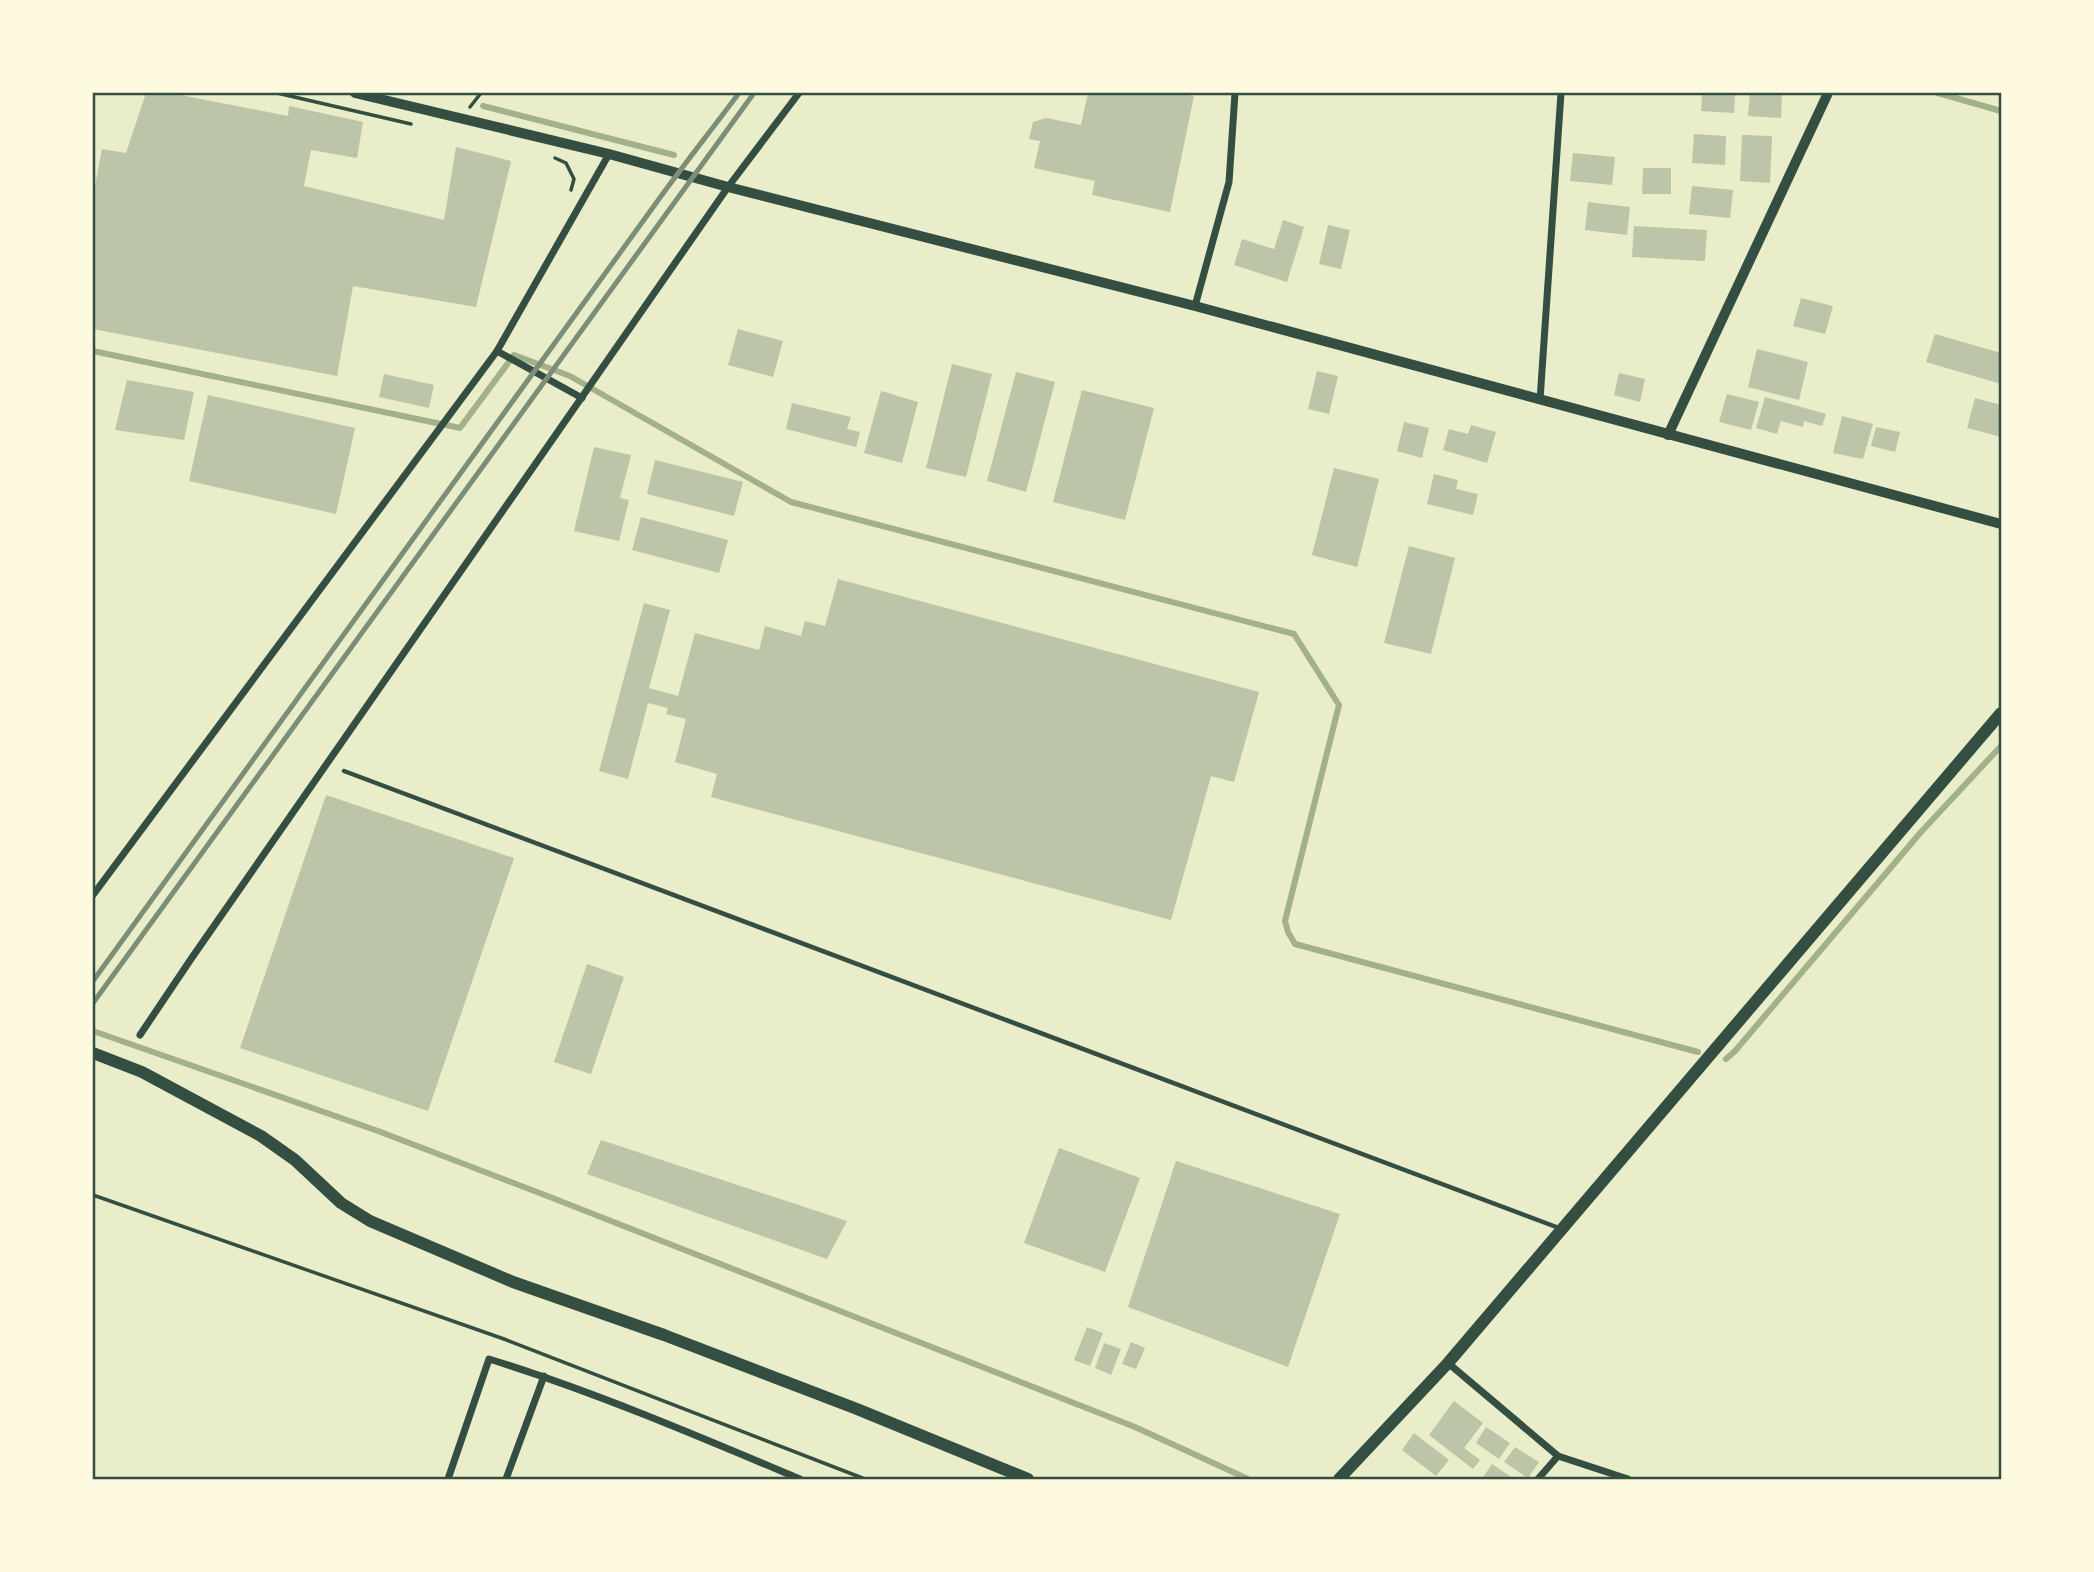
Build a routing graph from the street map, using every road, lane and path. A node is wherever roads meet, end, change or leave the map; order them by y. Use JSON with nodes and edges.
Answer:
{"nodes":[{"id":1,"x":277,"y":93,"type":"edge"},
{"id":2,"x":355,"y":93,"type":"edge"},
{"id":3,"x":799,"y":93,"type":"edge"},
{"id":4,"x":1235,"y":93,"type":"edge"},
{"id":5,"x":1561,"y":93,"type":"edge"},
{"id":6,"x":1828,"y":93,"type":"edge"},
{"id":7,"x":421,"y":126,"type":"dead end"},
{"id":8,"x":609,"y":154,"type":"junction"},
{"id":9,"x":551,"y":157,"type":"dead end"},
{"id":10,"x":728,"y":187,"type":"junction"},
{"id":11,"x":571,"y":191,"type":"dead end"},
{"id":12,"x":1195,"y":306,"type":"junction"},
{"id":13,"x":497,"y":351,"type":"junction"},
{"id":14,"x":582,"y":398,"type":"junction"},
{"id":15,"x":1540,"y":400,"type":"junction"},
{"id":16,"x":1668,"y":435,"type":"junction"},
{"id":17,"x":2001,"y":524,"type":"edge"},
{"id":18,"x":2001,"y":713,"type":"edge"},
{"id":19,"x":344,"y":771,"type":"dead end"},
{"id":20,"x":93,"y":895,"type":"edge"},
{"id":21,"x":140,"y":1035,"type":"dead end"},
{"id":22,"x":93,"y":1053,"type":"edge"},
{"id":23,"x":93,"y":1195,"type":"edge"},
{"id":24,"x":1561,"y":1229,"type":"junction"},
{"id":25,"x":1448,"y":1363,"type":"junction"},
{"id":26,"x":544,"y":1376,"type":"junction"},
{"id":27,"x":1558,"y":1455,"type":"junction"},
{"id":28,"x":448,"y":1479,"type":"edge"},
{"id":29,"x":506,"y":1479,"type":"edge"},
{"id":30,"x":800,"y":1479,"type":"edge"},
{"id":31,"x":865,"y":1479,"type":"edge"},
{"id":32,"x":1028,"y":1479,"type":"edge"},
{"id":33,"x":1339,"y":1479,"type":"edge"},
{"id":34,"x":1538,"y":1479,"type":"edge"},
{"id":35,"x":1628,"y":1479,"type":"edge"}],
"edges":[{"from":1,"to":7,"type":"path"},
{"from":2,"to":8,"type":"street"},
{"from":3,"to":10,"type":"street"},
{"from":4,"to":12,"type":"street"},
{"from":5,"to":15,"type":"street"},
{"from":6,"to":16,"type":"street"},
{"from":8,"to":10,"type":"street"},
{"from":8,"to":13,"type":"street"},
{"from":9,"to":11,"type":"path"},
{"from":10,"to":12,"type":"street"},
{"from":10,"to":14,"type":"street"},
{"from":12,"to":15,"type":"street"},
{"from":13,"to":14,"type":"street"},
{"from":13,"to":20,"type":"street"},
{"from":14,"to":21,"type":"street"},
{"from":15,"to":16,"type":"street"},
{"from":16,"to":17,"type":"street"},
{"from":18,"to":24,"type":"main road"},
{"from":19,"to":24,"type":"lane"},
{"from":22,"to":32,"type":"main road"},
{"from":23,"to":31,"type":"path"},
{"from":24,"to":25,"type":"main road"},
{"from":25,"to":27,"type":"street"},
{"from":25,"to":33,"type":"main road"},
{"from":26,"to":28,"type":"street"},
{"from":26,"to":29,"type":"street"},
{"from":26,"to":30,"type":"street"},
{"from":27,"to":34,"type":"street"},
{"from":27,"to":35,"type":"street"}]}
